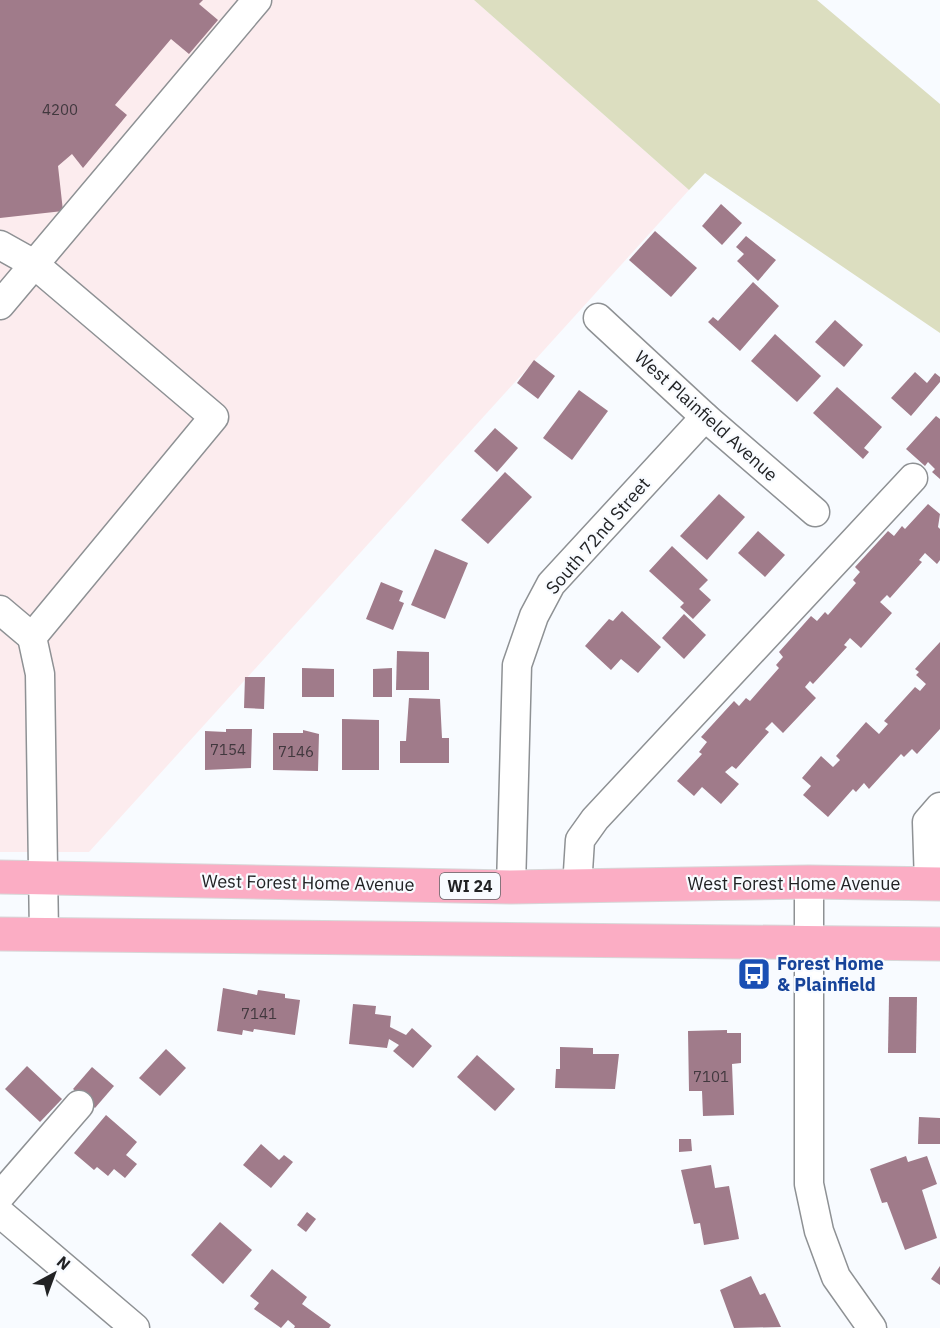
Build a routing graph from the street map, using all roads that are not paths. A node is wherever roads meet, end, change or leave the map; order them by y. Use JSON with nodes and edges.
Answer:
{"nodes":[{"id":1,"x":257,"y":0,"type":"edge"},
{"id":2,"x":0,"y":245,"type":"edge"},
{"id":3,"x":34,"y":264,"type":"junction"},
{"id":4,"x":0,"y":305,"type":"edge"},
{"id":5,"x":598,"y":318,"type":"dead end"},
{"id":6,"x":705,"y":417,"type":"junction"},
{"id":7,"x":913,"y":478,"type":"dead end"},
{"id":8,"x":815,"y":512,"type":"dead end"},
{"id":9,"x":0,"y":610,"type":"edge"},
{"id":10,"x":32,"y":637,"type":"junction"},
{"id":11,"x":940,"y":807,"type":"edge"},
{"id":12,"x":0,"y":877,"type":"edge"},
{"id":13,"x":41,"y":878,"type":"junction"},
{"id":14,"x":809,"y":882,"type":"junction"},
{"id":15,"x":934,"y":884,"type":"edge"},
{"id":16,"x":511,"y":887,"type":"junction"},
{"id":17,"x":577,"y":887,"type":"junction"},
{"id":18,"x":0,"y":934,"type":"edge"},
{"id":19,"x":44,"y":934,"type":"junction"},
{"id":20,"x":810,"y":942,"type":"junction"},
{"id":21,"x":940,"y":944,"type":"edge"},
{"id":22,"x":79,"y":1105,"type":"dead end"},
{"id":23,"x":0,"y":1196,"type":"edge"},
{"id":24,"x":0,"y":1213,"type":"edge"},
{"id":25,"x":135,"y":1328,"type":"edge"},
{"id":26,"x":872,"y":1328,"type":"edge"}],
"edges":[{"from":1,"to":3,"type":"street"},
{"from":2,"to":3,"type":"street"},
{"from":3,"to":4,"type":"street"},
{"from":3,"to":10,"type":"street"},
{"from":5,"to":6,"type":"street","name":"West Plainfield Avenue"},
{"from":6,"to":8,"type":"street","name":"West Plainfield Avenue"},
{"from":6,"to":16,"type":"street","name":"South 72nd Street"},
{"from":7,"to":17,"type":"street"},
{"from":9,"to":10,"type":"street"},
{"from":10,"to":13,"type":"street"},
{"from":11,"to":15,"type":"street"},
{"from":12,"to":13,"type":"main road","name":"West Forest Home Avenue","number":"WI 24"},
{"from":13,"to":16,"type":"main road","name":"West Forest Home Avenue","number":"WI 24"},
{"from":13,"to":19,"type":"street"},
{"from":14,"to":15,"type":"main road","name":"West Forest Home Avenue","number":"WI 24"},
{"from":14,"to":17,"type":"main road","name":"West Forest Home Avenue","number":"WI 24"},
{"from":14,"to":20,"type":"street"},
{"from":16,"to":17,"type":"main road","name":"West Forest Home Avenue","number":"WI 24"},
{"from":18,"to":19,"type":"main road"},
{"from":19,"to":20,"type":"main road"},
{"from":20,"to":21,"type":"main road"},
{"from":20,"to":26,"type":"street"},
{"from":22,"to":23,"type":"street"},
{"from":24,"to":25,"type":"street"}]}
